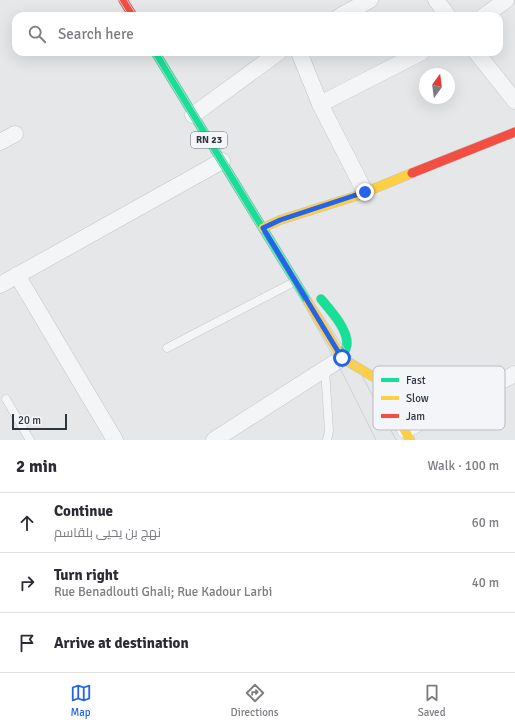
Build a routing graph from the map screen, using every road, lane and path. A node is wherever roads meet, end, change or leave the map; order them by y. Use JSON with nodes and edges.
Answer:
{"nodes":[{"id":1,"x":124,"y":0,"type":"edge"},
{"id":2,"x":370,"y":0,"type":"edge"},
{"id":3,"x":436,"y":0,"type":"edge"},
{"id":4,"x":506,"y":0,"type":"edge"},
{"id":5,"x":131,"y":12,"type":"edge"},
{"id":6,"x":348,"y":12,"type":"edge"},
{"id":7,"x":445,"y":12,"type":"edge"},
{"id":8,"x":490,"y":12,"type":"edge"},
{"id":9,"x":158,"y":56,"type":"edge"},
{"id":10,"x":274,"y":56,"type":"edge"},
{"id":11,"x":301,"y":56,"type":"edge"},
{"id":12,"x":414,"y":56,"type":"edge"},
{"id":13,"x":479,"y":56,"type":"edge"},
{"id":14,"x":515,"y":101,"type":"edge"},
{"id":15,"x":320,"y":104,"type":"junction"},
{"id":16,"x":194,"y":114,"type":"junction"},
{"id":17,"x":515,"y":132,"type":"edge"},
{"id":18,"x":16,"y":134,"type":"dead end"},
{"id":19,"x":0,"y":142,"type":"edge"},
{"id":20,"x":222,"y":161,"type":"junction"},
{"id":21,"x":365,"y":192,"type":"junction"},
{"id":22,"x":263,"y":228,"type":"junction"},
{"id":23,"x":292,"y":260,"type":"dead end"},
{"id":24,"x":17,"y":275,"type":"junction"},
{"id":25,"x":295,"y":281,"type":"junction"},
{"id":26,"x":0,"y":285,"type":"edge"},
{"id":27,"x":315,"y":291,"type":"dead end"},
{"id":28,"x":167,"y":348,"type":"dead end"},
{"id":29,"x":342,"y":358,"type":"junction"},
{"id":30,"x":325,"y":369,"type":"junction"},
{"id":31,"x":515,"y":374,"type":"edge"},
{"id":32,"x":373,"y":377,"type":"edge"},
{"id":33,"x":505,"y":380,"type":"edge"},
{"id":34,"x":6,"y":399,"type":"dead end"},
{"id":35,"x":417,"y":430,"type":"edge"},
{"id":36,"x":408,"y":435,"type":"edge"},
{"id":37,"x":30,"y":440,"type":"edge"},
{"id":38,"x":115,"y":440,"type":"edge"},
{"id":39,"x":214,"y":440,"type":"edge"},
{"id":40,"x":327,"y":440,"type":"edge"}],
"edges":[{"from":1,"to":5,"type":"main road"},
{"from":2,"to":6,"type":"street"},
{"from":3,"to":7,"type":"street"},
{"from":4,"to":8,"type":"street"},
{"from":9,"to":16,"type":"main road","number":"RN 23"},
{"from":10,"to":16,"type":"street"},
{"from":11,"to":15,"type":"street"},
{"from":12,"to":15,"type":"street"},
{"from":13,"to":14,"type":"street"},
{"from":15,"to":21,"type":"street"},
{"from":16,"to":20,"type":"main road","number":"RN 23"},
{"from":17,"to":21,"type":"main road"},
{"from":18,"to":19,"type":"street"},
{"from":20,"to":22,"type":"main road","number":"RN 23"},
{"from":20,"to":24,"type":"street"},
{"from":21,"to":22,"type":"main road"},
{"from":22,"to":23,"type":"main road","number":"RN 23"},
{"from":22,"to":25,"type":"main road","number":"RN 23"},
{"from":24,"to":26,"type":"street"},
{"from":24,"to":38,"type":"street"},
{"from":25,"to":28,"type":"lane"},
{"from":25,"to":29,"type":"main road","number":"RN 23"},
{"from":27,"to":29,"type":"main road"},
{"from":29,"to":30,"type":"street"},
{"from":29,"to":32,"type":"main road","number":"RN 23"},
{"from":30,"to":39,"type":"street"},
{"from":30,"to":40,"type":"lane"},
{"from":31,"to":33,"type":"street"},
{"from":34,"to":37,"type":"lane"},
{"from":35,"to":36,"type":"street"}]}
